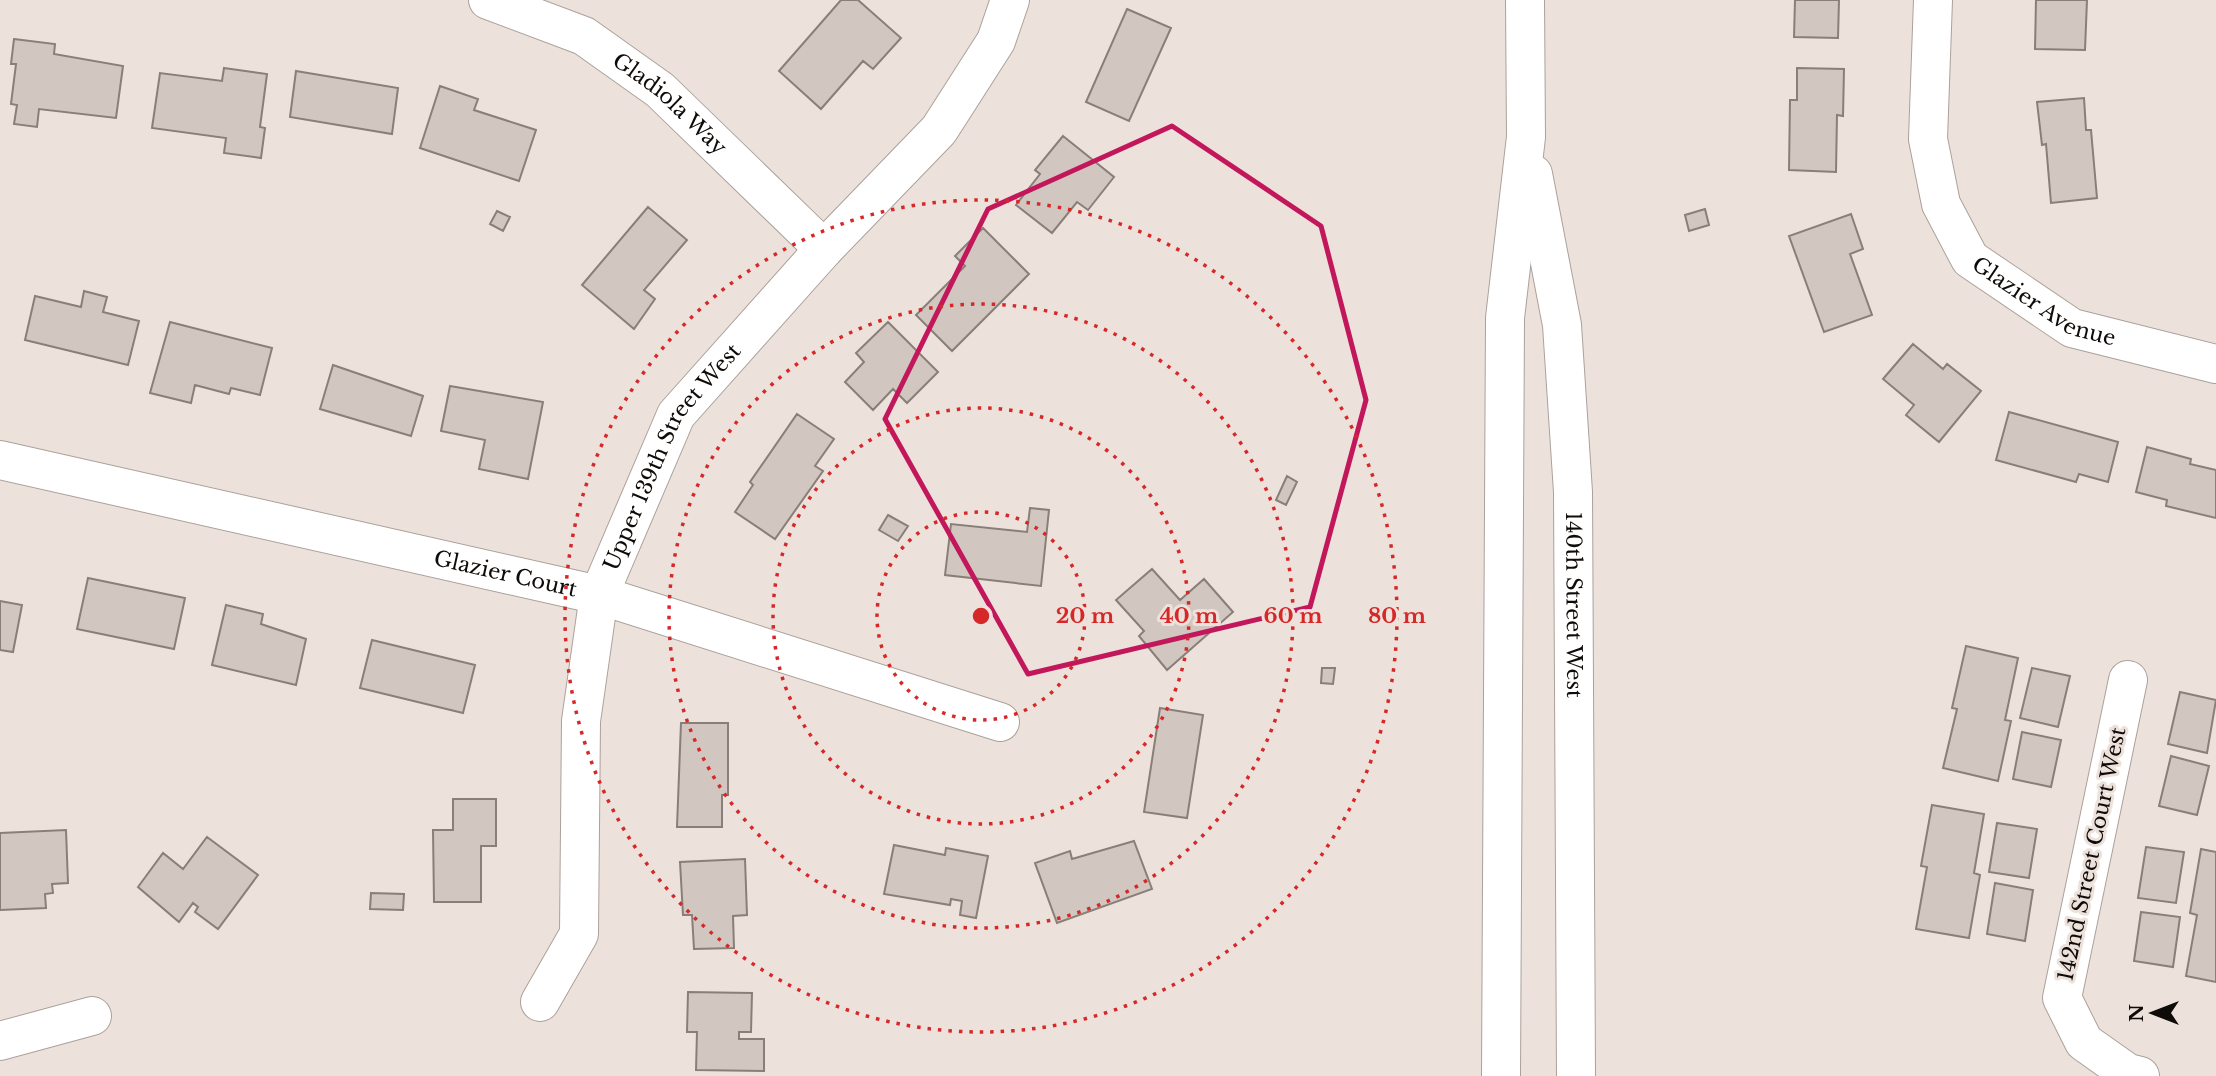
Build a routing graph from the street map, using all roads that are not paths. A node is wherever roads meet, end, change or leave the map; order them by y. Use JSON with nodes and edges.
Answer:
{"nodes":[{"id":1,"x":488,"y":0,"type":"edge"},
{"id":2,"x":1010,"y":0,"type":"edge"},
{"id":3,"x":1525,"y":0,"type":"edge"},
{"id":4,"x":1933,"y":0,"type":"edge"},
{"id":5,"x":1526,"y":137,"type":"junction"},
{"id":6,"x":824,"y":249,"type":"junction"},
{"id":7,"x":2216,"y":364,"type":"edge"},
{"id":8,"x":0,"y":460,"type":"edge"},
{"id":9,"x":599,"y":595,"type":"junction"},
{"id":10,"x":2128,"y":680,"type":"dead end"},
{"id":11,"x":1000,"y":722,"type":"dead end"},
{"id":12,"x":540,"y":1002,"type":"dead end"},
{"id":13,"x":92,"y":1016,"type":"dead end"},
{"id":14,"x":0,"y":1041,"type":"edge"},
{"id":15,"x":1501,"y":1076,"type":"edge"},
{"id":16,"x":1576,"y":1076,"type":"edge"},
{"id":17,"x":2140,"y":1076,"type":"edge"}],
"edges":[{"from":1,"to":6,"type":"street","name":"Gladiola Way"},
{"from":2,"to":6,"type":"street","name":"Upper 139th Street West"},
{"from":3,"to":5,"type":"street","name":"140th Street West"},
{"from":4,"to":7,"type":"street","name":"Glazier Avenue"},
{"from":5,"to":15,"type":"street","name":"140th Street West"},
{"from":5,"to":16,"type":"street","name":"140th Street West"},
{"from":6,"to":9,"type":"street","name":"Upper 139th Street West"},
{"from":8,"to":9,"type":"street","name":"Glazier Court"},
{"from":9,"to":11,"type":"street","name":"Glazier Court"},
{"from":9,"to":12,"type":"street","name":"Upper 139th Street West"},
{"from":10,"to":17,"type":"street","name":"142nd Street Court West"},
{"from":13,"to":14,"type":"street"}]}
